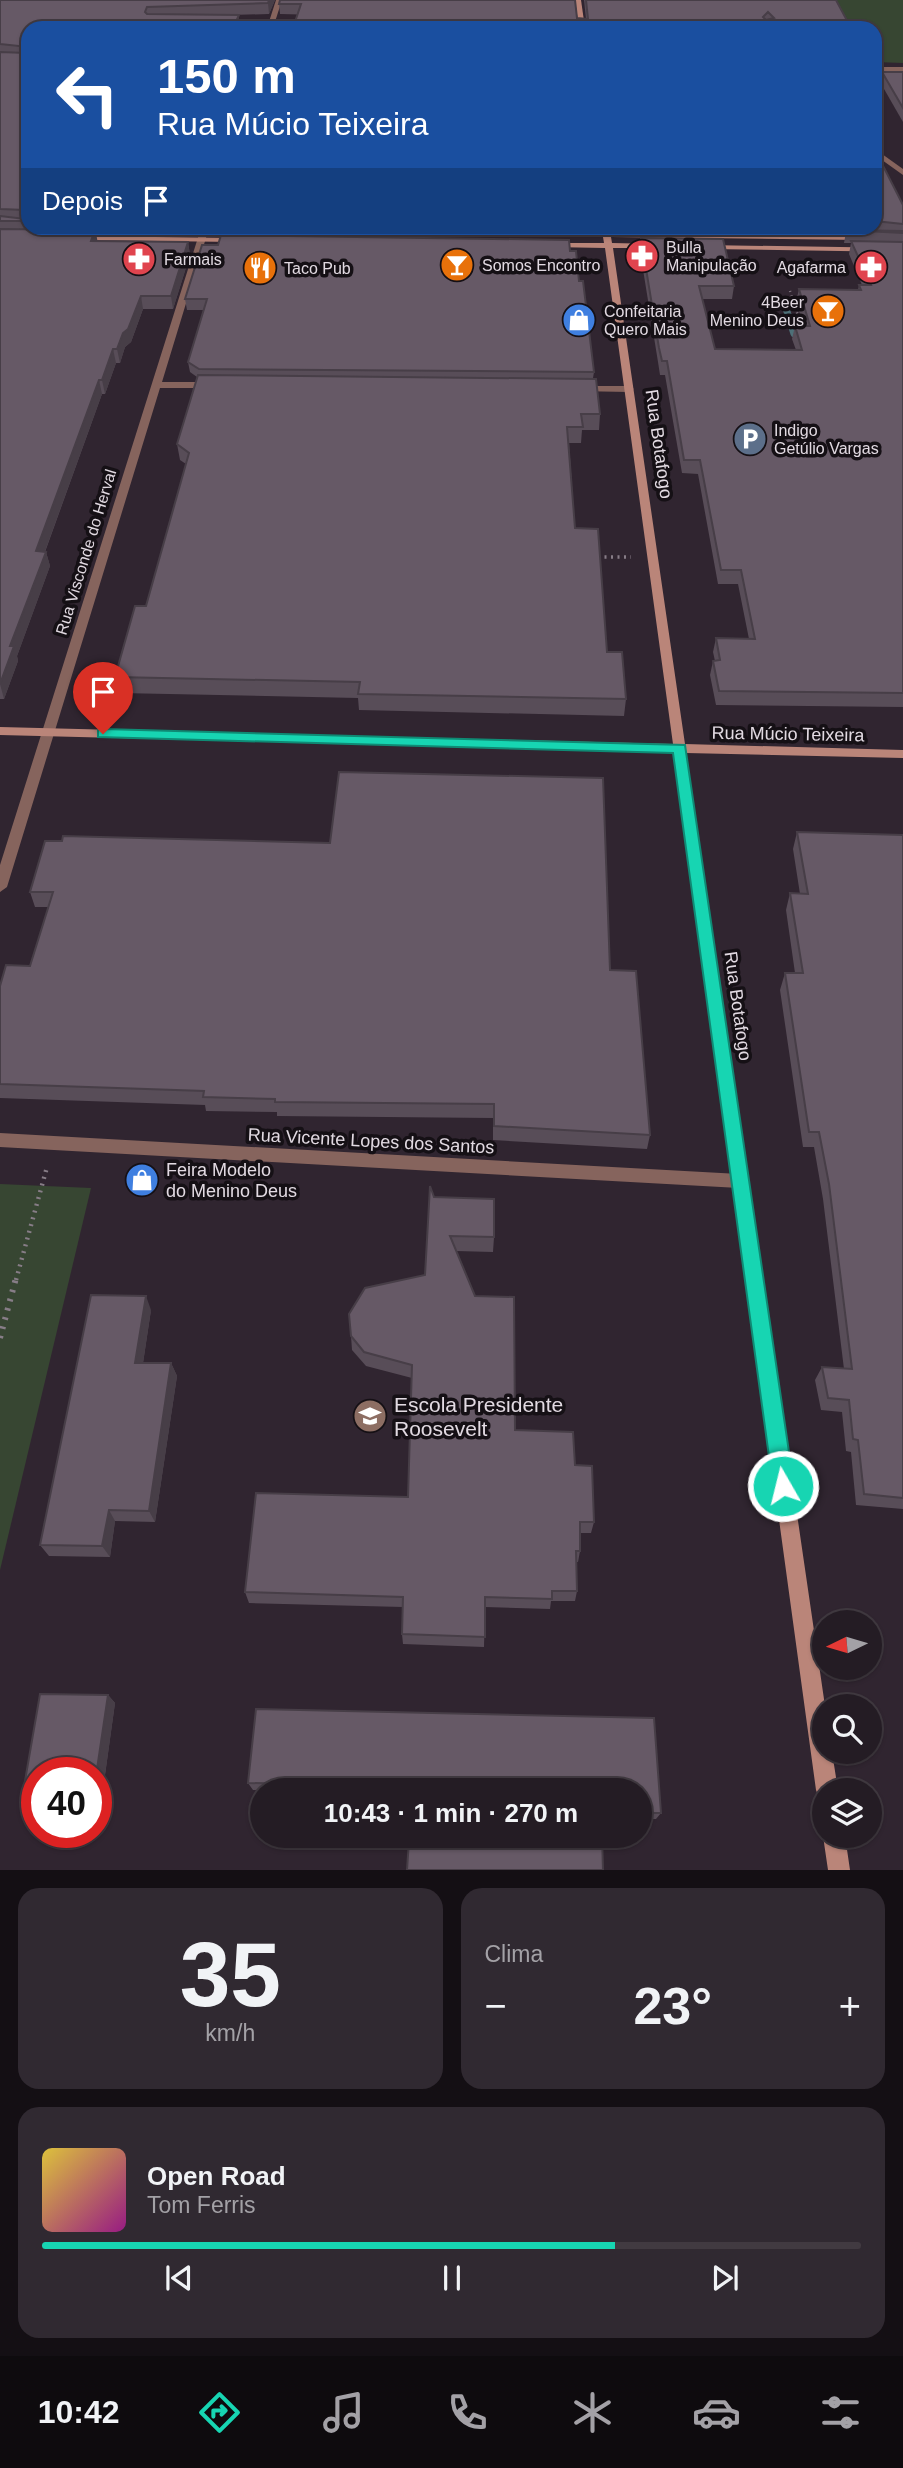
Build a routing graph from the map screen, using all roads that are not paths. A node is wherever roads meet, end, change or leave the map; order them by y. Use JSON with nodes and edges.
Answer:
{"nodes":[{"id":1,"x":279,"y":0,"type":"edge"},
{"id":2,"x":578,"y":0,"type":"edge"},
{"id":3,"x":272,"y":21,"type":"edge"},
{"id":4,"x":581,"y":21,"type":"edge"},
{"id":5,"x":882,"y":69,"type":"edge"},
{"id":6,"x":903,"y":69,"type":"edge"},
{"id":7,"x":882,"y":156,"type":"edge"},
{"id":8,"x":903,"y":173,"type":"edge"},
{"id":9,"x":184,"y":235,"type":"edge"},
{"id":10,"x":195,"y":235,"type":"edge"},
{"id":11,"x":203,"y":235,"type":"edge"},
{"id":12,"x":247,"y":235,"type":"edge"},
{"id":13,"x":506,"y":235,"type":"edge"},
{"id":14,"x":607,"y":236,"type":"edge"},
{"id":15,"x":70,"y":238,"type":"edge"},
{"id":16,"x":183,"y":239,"type":"junction"},
{"id":17,"x":876,"y":239,"type":"edge"},
{"id":18,"x":347,"y":242,"type":"edge"},
{"id":19,"x":536,"y":245,"type":"edge"},
{"id":20,"x":662,"y":247,"type":"edge"},
{"id":21,"x":702,"y":247,"type":"edge"},
{"id":22,"x":903,"y":250,"type":"edge"},
{"id":23,"x":156,"y":385,"type":"junction"},
{"id":24,"x":226,"y":385,"type":"edge"},
{"id":25,"x":573,"y":389,"type":"edge"},
{"id":26,"x":629,"y":389,"type":"junction"},
{"id":27,"x":0,"y":731,"type":"edge"},
{"id":28,"x":48,"y":732,"type":"junction"},
{"id":29,"x":680,"y":749,"type":"junction"},
{"id":30,"x":903,"y":754,"type":"edge"},
{"id":31,"x":0,"y":887,"type":"edge"},
{"id":32,"x":0,"y":1140,"type":"edge"},
{"id":33,"x":739,"y":1181,"type":"junction"},
{"id":34,"x":825,"y":1778,"type":"edge"},
{"id":35,"x":835,"y":1848,"type":"edge"},
{"id":36,"x":838,"y":1870,"type":"edge"}],
"edges":[{"from":1,"to":3,"type":"street"},
{"from":2,"to":4,"type":"street"},
{"from":5,"to":6,"type":"street"},
{"from":7,"to":8,"type":"street"},
{"from":9,"to":16,"type":"street"},
{"from":10,"to":16,"type":"street"},
{"from":11,"to":23,"type":"street","name":"Rua Visconde do Herval"},
{"from":12,"to":18,"type":"street"},
{"from":13,"to":14,"type":"street"},
{"from":14,"to":17,"type":"street"},
{"from":14,"to":19,"type":"street"},
{"from":14,"to":20,"type":"street"},
{"from":14,"to":26,"type":"street","name":"Rua Botafogo"},
{"from":15,"to":16,"type":"street"},
{"from":21,"to":22,"type":"street"},
{"from":23,"to":24,"type":"street"},
{"from":23,"to":28,"type":"street","name":"Rua Visconde do Herval"},
{"from":25,"to":26,"type":"street"},
{"from":26,"to":29,"type":"street","name":"Rua Botafogo"},
{"from":27,"to":28,"type":"street","name":"Rua Múcio Teixeira"},
{"from":28,"to":29,"type":"street","name":"Rua Múcio Teixeira"},
{"from":28,"to":31,"type":"street","name":"Rua Visconde do Herval"},
{"from":29,"to":30,"type":"street","name":"Rua Múcio Teixeira"},
{"from":29,"to":33,"type":"street","name":"Rua Botafogo"},
{"from":32,"to":33,"type":"street","name":"Rua Vicente Lopes dos Santos"},
{"from":33,"to":34,"type":"street","name":"Rua Botafogo"},
{"from":35,"to":36,"type":"street"}]}
